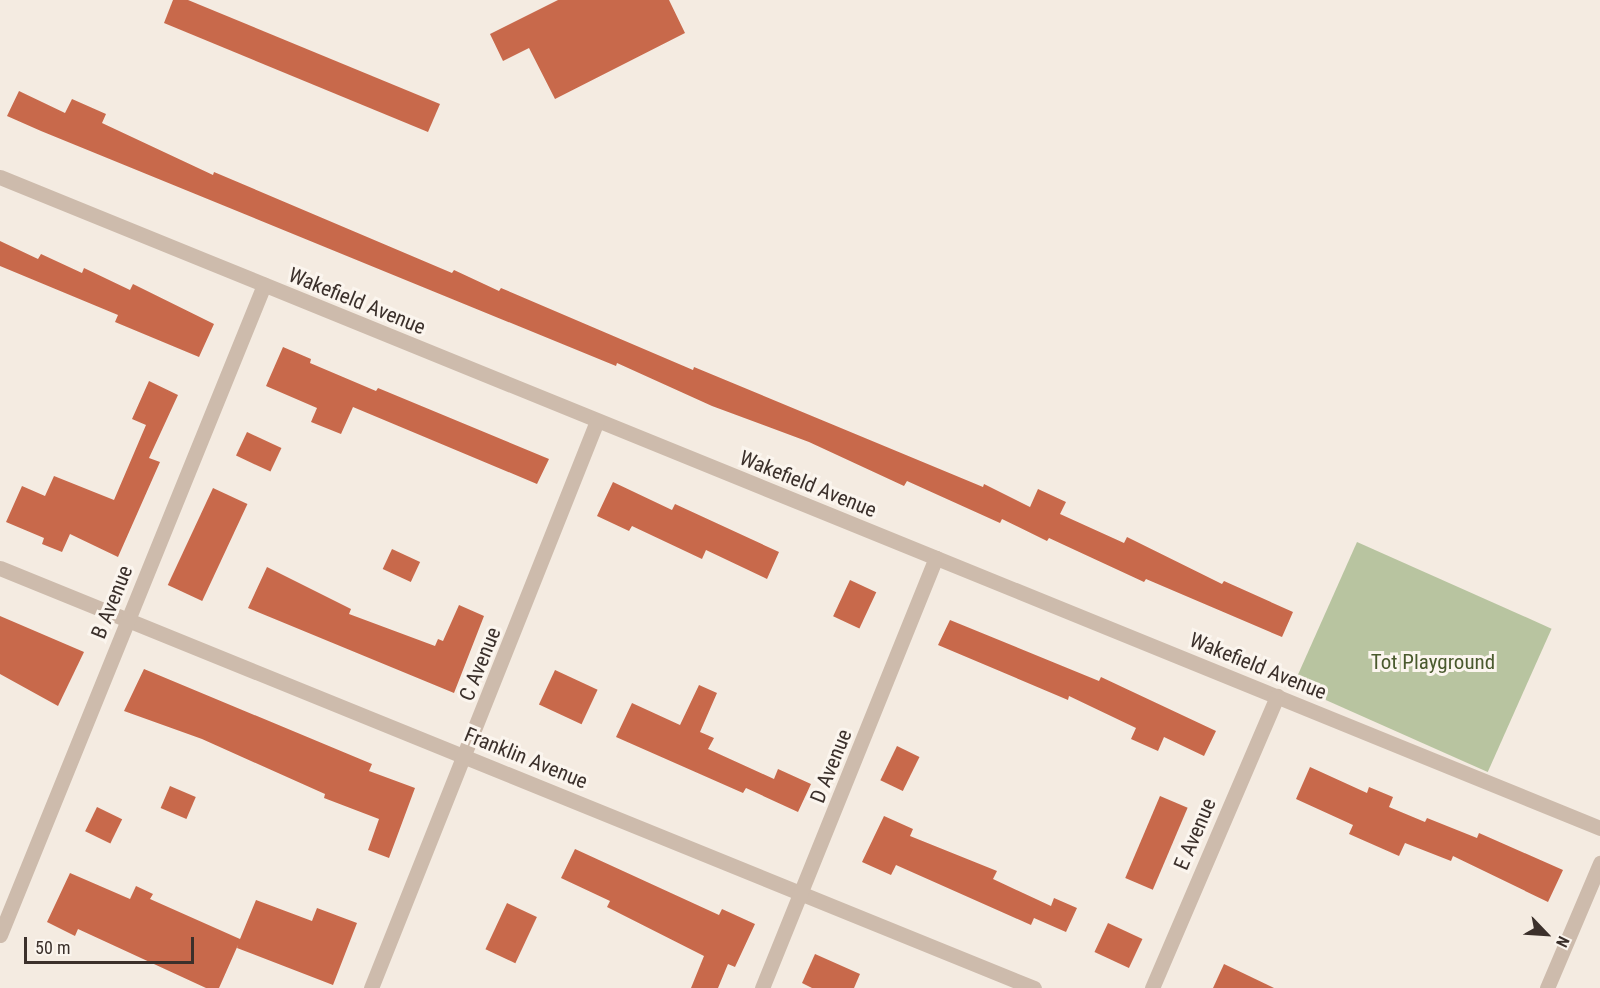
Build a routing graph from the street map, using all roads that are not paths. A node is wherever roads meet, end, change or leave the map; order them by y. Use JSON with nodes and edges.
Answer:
{"nodes":[{"id":1,"x":0,"y":177,"type":"edge"},
{"id":2,"x":264,"y":285,"type":"junction"},
{"id":3,"x":597,"y":421,"type":"junction"},
{"id":4,"x":936,"y":558,"type":"junction"},
{"id":5,"x":0,"y":568,"type":"edge"},
{"id":6,"x":127,"y":620,"type":"junction"},
{"id":7,"x":1277,"y":696,"type":"junction"},
{"id":8,"x":465,"y":755,"type":"junction"},
{"id":9,"x":1600,"y":828,"type":"edge"},
{"id":10,"x":1600,"y":863,"type":"edge"},
{"id":11,"x":801,"y":894,"type":"junction"},
{"id":12,"x":0,"y":935,"type":"edge"},
{"id":13,"x":371,"y":988,"type":"edge"},
{"id":14,"x":762,"y":988,"type":"edge"},
{"id":15,"x":1034,"y":988,"type":"edge"},
{"id":16,"x":1152,"y":988,"type":"edge"},
{"id":17,"x":1547,"y":988,"type":"edge"}],
"edges":[{"from":1,"to":2,"type":"street","name":"Wakefield Avenue"},
{"from":2,"to":3,"type":"street","name":"Wakefield Avenue"},
{"from":2,"to":6,"type":"street","name":"B Avenue"},
{"from":3,"to":4,"type":"street","name":"Wakefield Avenue"},
{"from":3,"to":8,"type":"street","name":"C Avenue"},
{"from":4,"to":7,"type":"street","name":"Wakefield Avenue"},
{"from":4,"to":11,"type":"street","name":"D Avenue"},
{"from":5,"to":6,"type":"street","name":"Franklin Avenue"},
{"from":6,"to":8,"type":"street","name":"Franklin Avenue"},
{"from":6,"to":12,"type":"street","name":"B Avenue"},
{"from":7,"to":9,"type":"street","name":"Wakefield Avenue"},
{"from":7,"to":16,"type":"street","name":"E Avenue"},
{"from":8,"to":11,"type":"street","name":"Franklin Avenue"},
{"from":8,"to":13,"type":"street","name":"C Avenue"},
{"from":10,"to":17,"type":"street"},
{"from":11,"to":14,"type":"street","name":"D Avenue"},
{"from":11,"to":15,"type":"street","name":"Franklin Avenue"}]}
